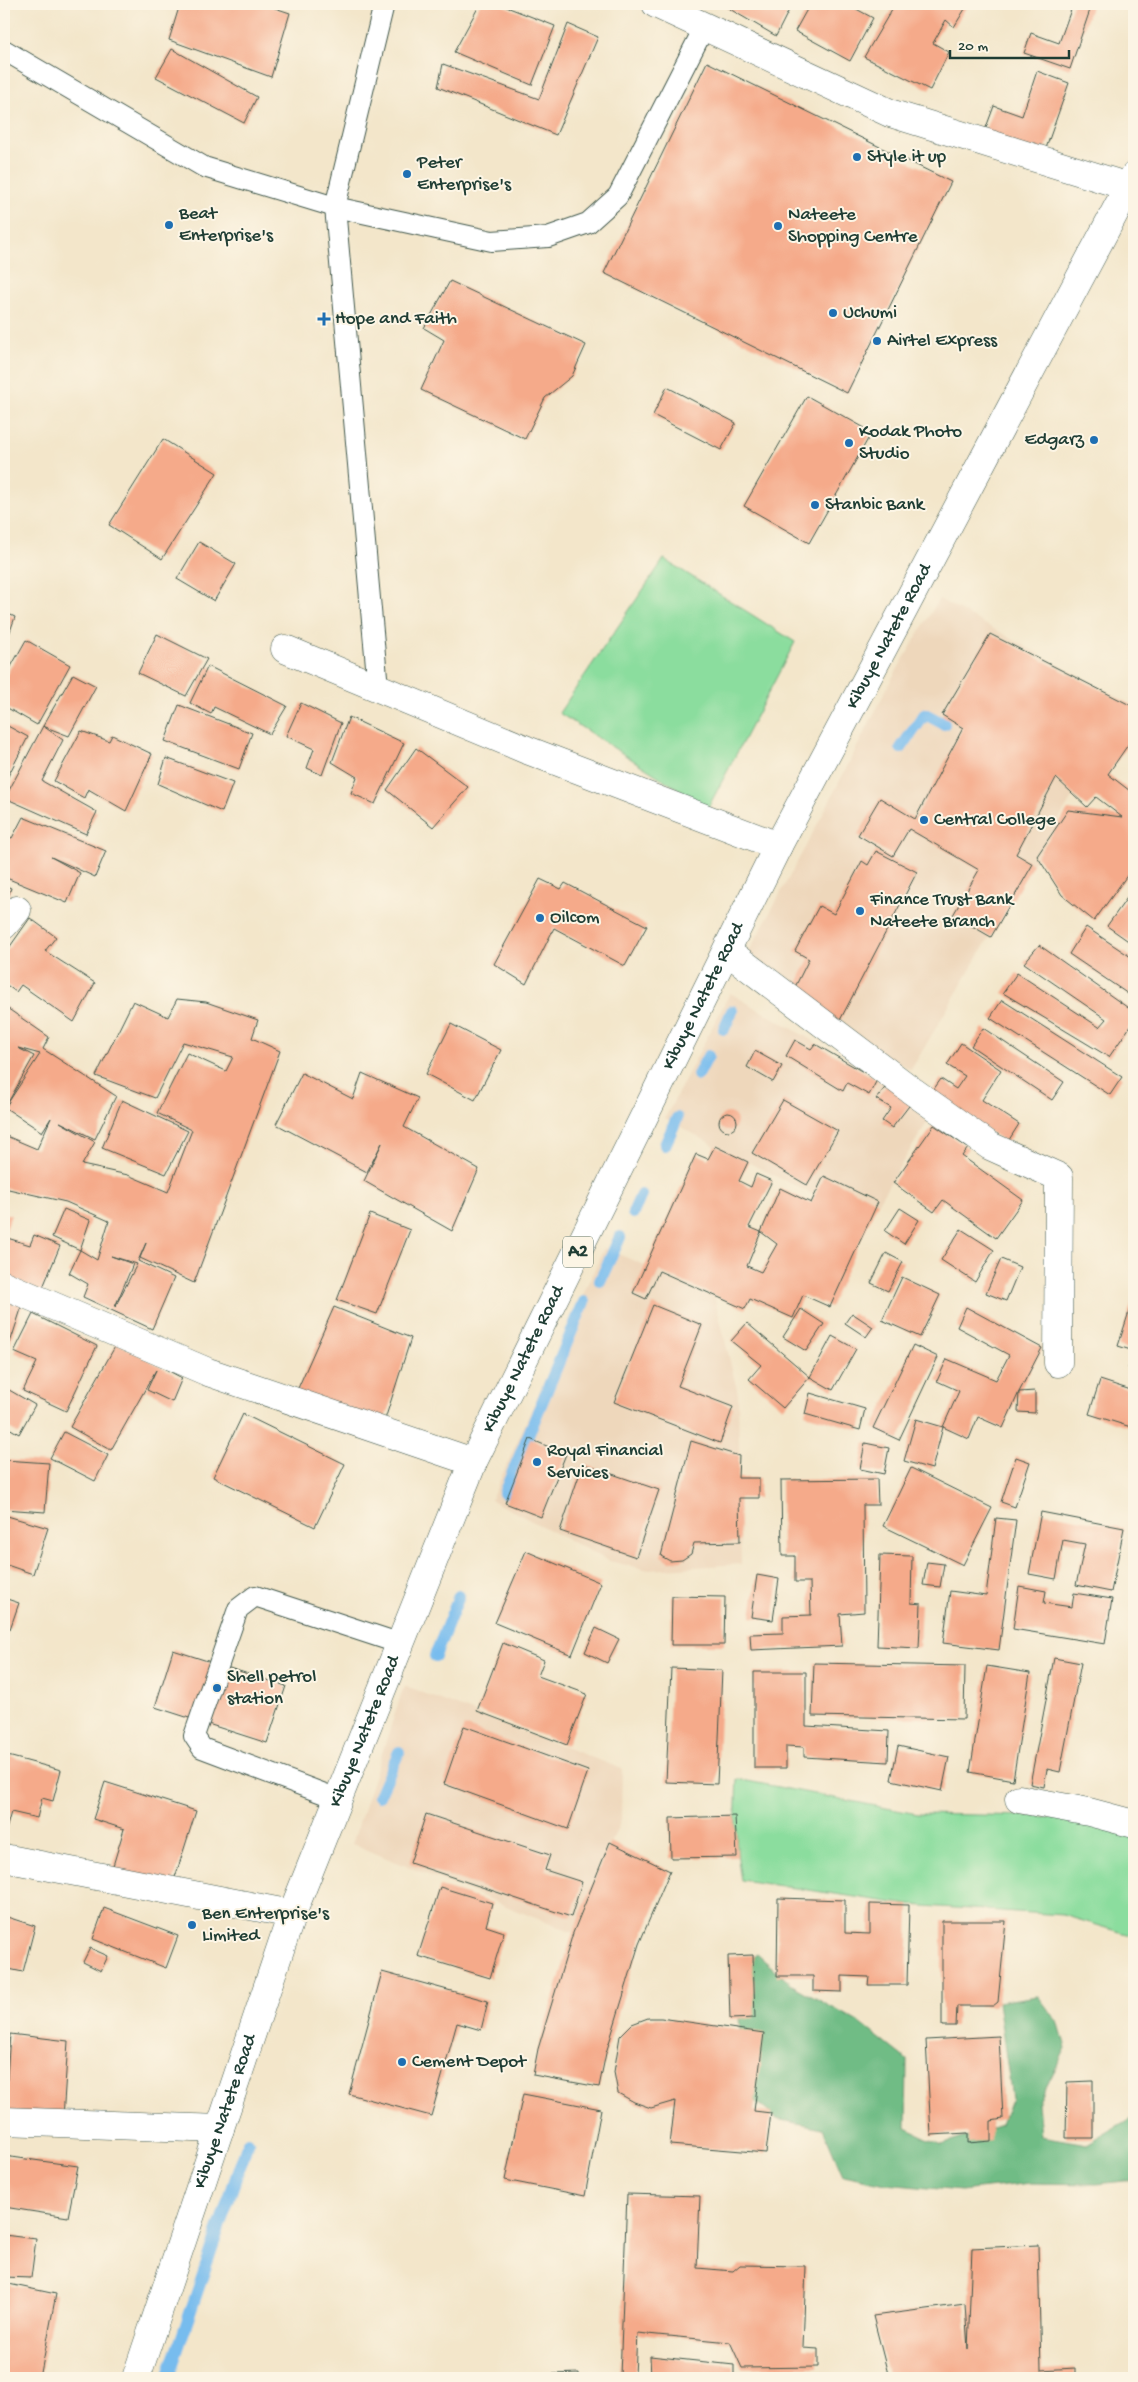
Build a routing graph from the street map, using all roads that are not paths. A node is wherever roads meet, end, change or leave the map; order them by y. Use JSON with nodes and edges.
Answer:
{"nodes":[{"id":1,"x":384,"y":4,"type":"edge"},
{"id":2,"x":658,"y":4,"type":"edge"},
{"id":3,"x":705,"y":26,"type":"junction"},
{"id":4,"x":4,"y":50,"type":"edge"},
{"id":5,"x":1132,"y":181,"type":"edge"},
{"id":6,"x":335,"y":207,"type":"junction"},
{"id":7,"x":285,"y":649,"type":"dead end"},
{"id":8,"x":378,"y":688,"type":"junction"},
{"id":9,"x":778,"y":846,"type":"junction"},
{"id":10,"x":727,"y":951,"type":"junction"},
{"id":11,"x":4,"y":1285,"type":"edge"},
{"id":12,"x":1058,"y":1363,"type":"dead end"},
{"id":13,"x":473,"y":1462,"type":"junction"},
{"id":14,"x":401,"y":1644,"type":"junction"},
{"id":15,"x":338,"y":1799,"type":"junction"},
{"id":16,"x":1019,"y":1799,"type":"dead end"},
{"id":17,"x":1134,"y":1824,"type":"edge"},
{"id":18,"x":4,"y":1858,"type":"edge"},
{"id":19,"x":292,"y":1914,"type":"junction"},
{"id":20,"x":4,"y":2121,"type":"edge"},
{"id":21,"x":220,"y":2129,"type":"junction"},
{"id":22,"x":136,"y":2378,"type":"edge"}],
"edges":[{"from":1,"to":6,"type":"lane"},
{"from":2,"to":3,"type":"street"},
{"from":3,"to":5,"type":"street"},
{"from":3,"to":6,"type":"lane"},
{"from":4,"to":6,"type":"lane"},
{"from":5,"to":9,"type":"street","name":"Kibuye Natete Road","number":"A2"},
{"from":6,"to":8,"type":"lane"},
{"from":7,"to":8,"type":"street"},
{"from":8,"to":9,"type":"street"},
{"from":9,"to":10,"type":"street","name":"Kibuye Natete Road","number":"A2"},
{"from":10,"to":12,"type":"street"},
{"from":10,"to":13,"type":"street","name":"Kibuye Natete Road","number":"A2"},
{"from":11,"to":13,"type":"street"},
{"from":13,"to":14,"type":"street","name":"Kibuye Natete Road","number":"A2"},
{"from":14,"to":15,"type":"street","name":"Kibuye Natete Road","number":"A2"},
{"from":14,"to":15,"type":"lane"},
{"from":15,"to":19,"type":"street","name":"Kibuye Natete Road","number":"A2"},
{"from":16,"to":17,"type":"street"},
{"from":18,"to":19,"type":"street"},
{"from":19,"to":21,"type":"street","name":"Kibuye Natete Road","number":"A2"},
{"from":20,"to":21,"type":"street"},
{"from":21,"to":22,"type":"street","name":"Kibuye Natete Road","number":"A2"}]}
